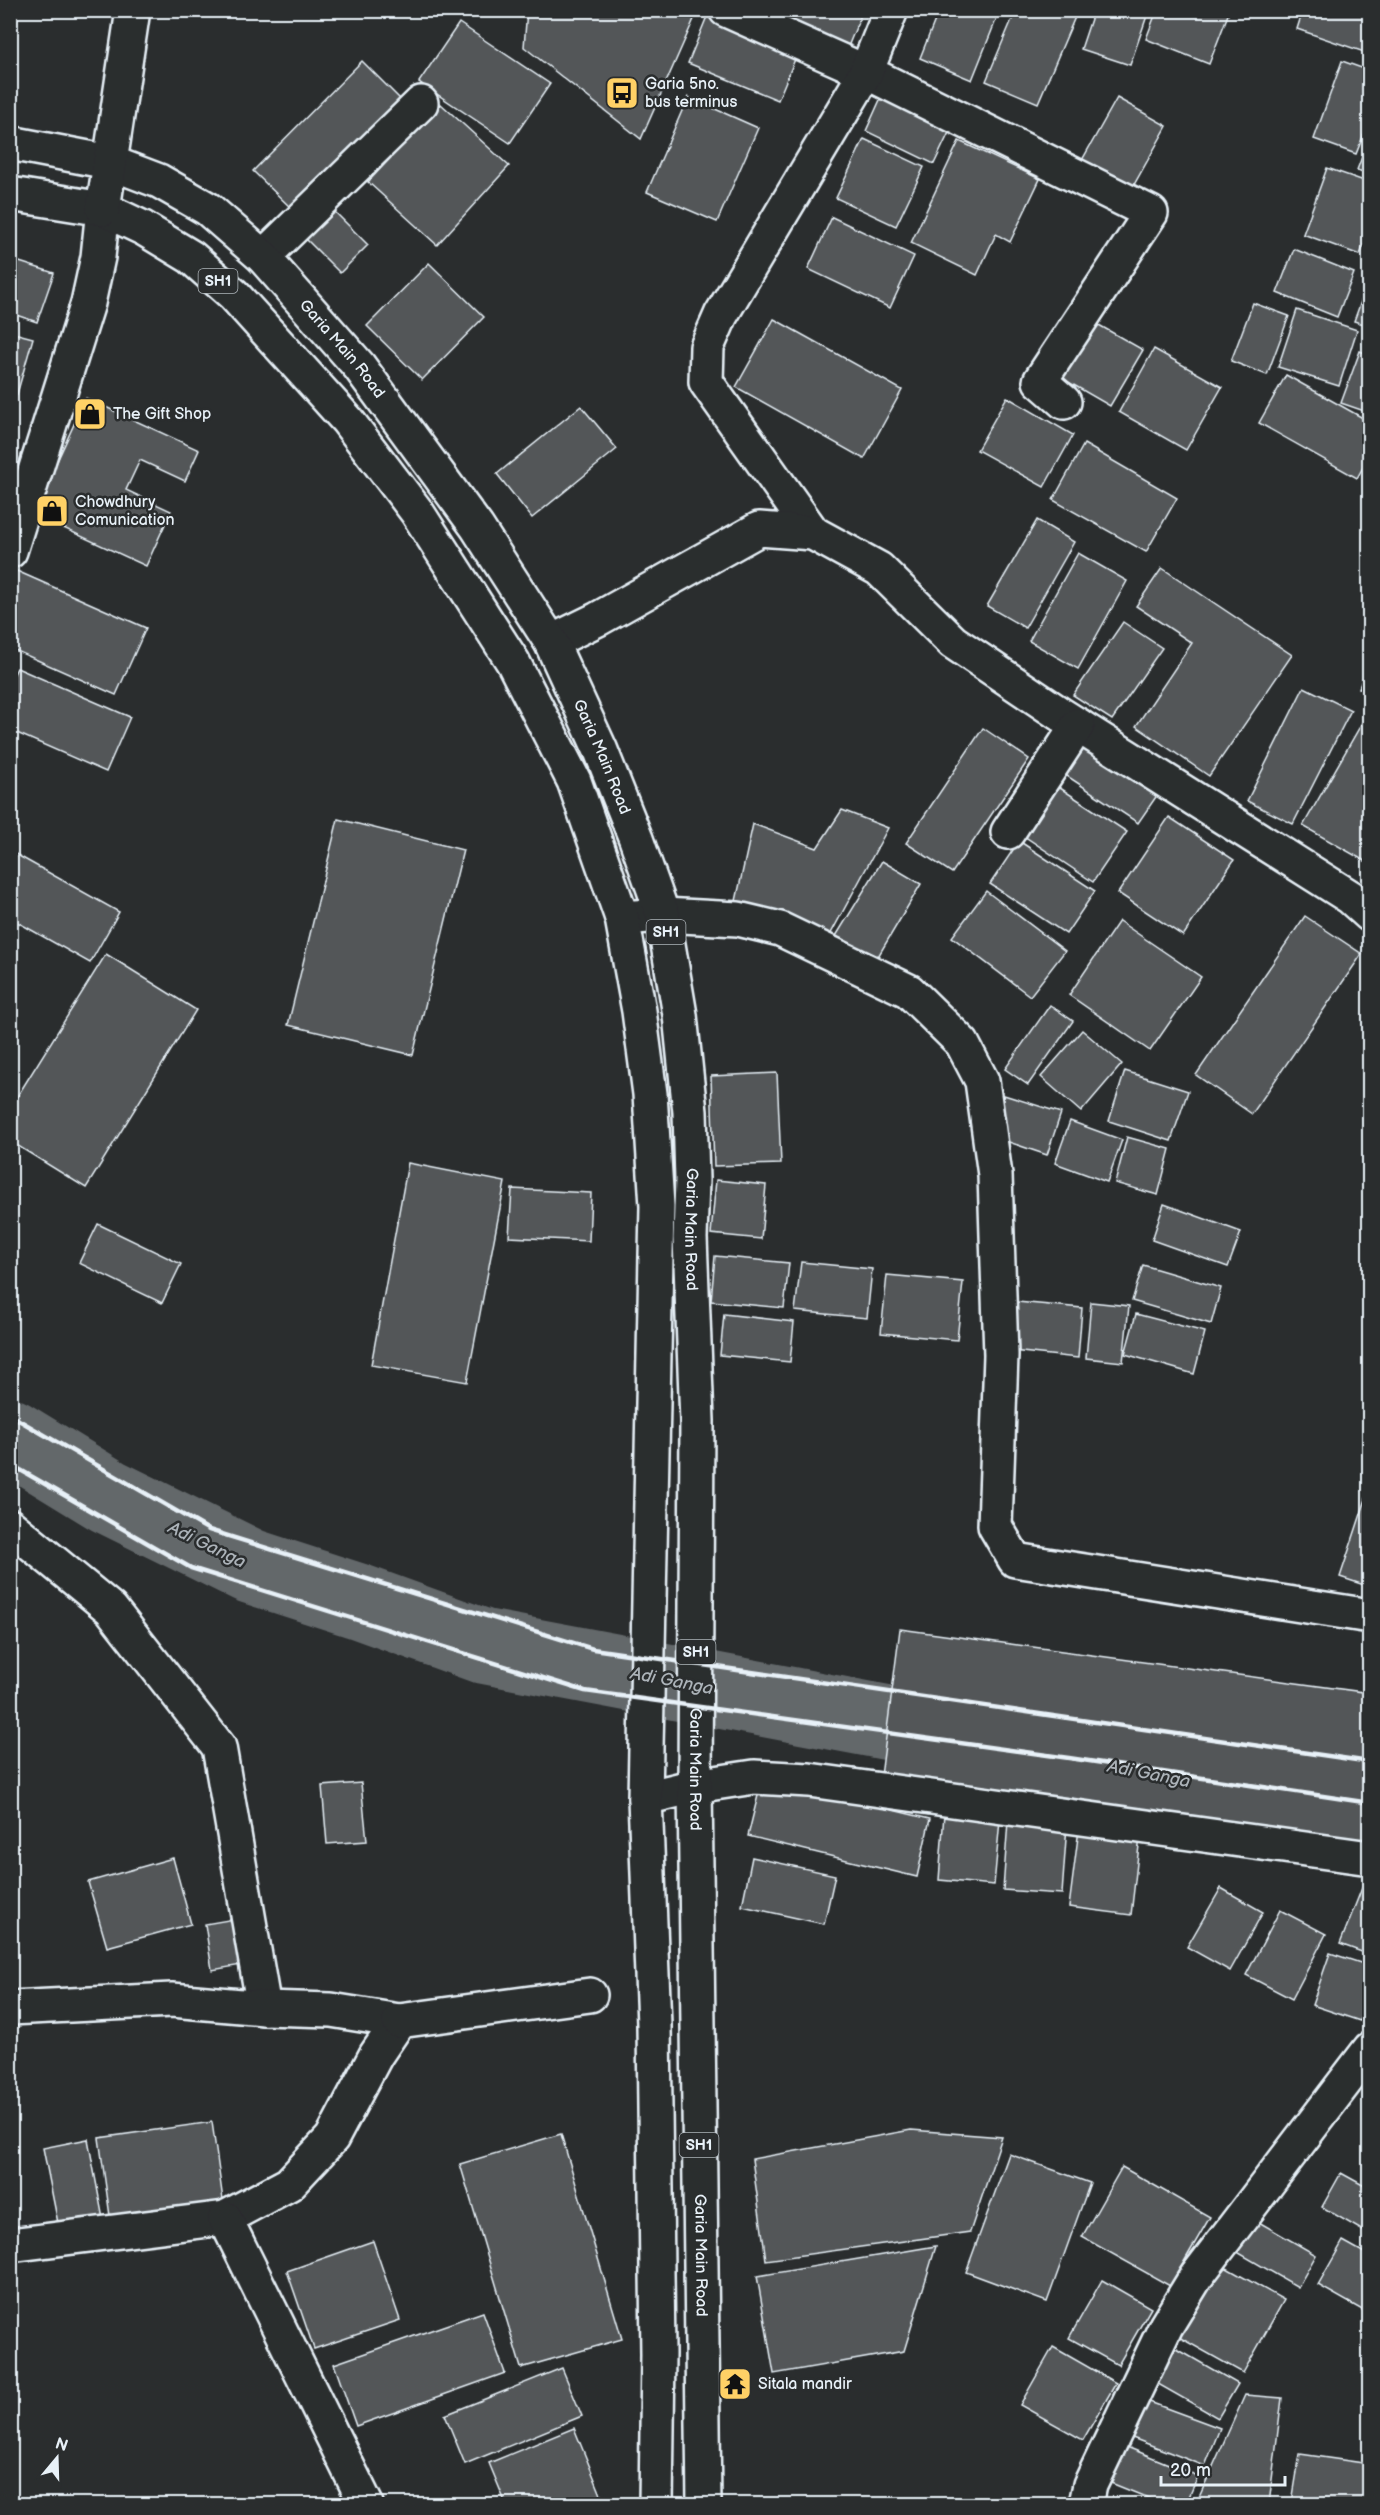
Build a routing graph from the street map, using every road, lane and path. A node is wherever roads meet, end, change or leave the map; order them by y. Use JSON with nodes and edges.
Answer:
{"nodes":[{"id":1,"x":133,"y":10,"type":"edge"},
{"id":2,"x":726,"y":10,"type":"edge"},
{"id":3,"x":891,"y":10,"type":"edge"},
{"id":4,"x":866,"y":72,"type":"junction"},
{"id":5,"x":421,"y":103,"type":"dead end"},
{"id":6,"x":10,"y":143,"type":"edge"},
{"id":7,"x":109,"y":162,"type":"junction"},
{"id":8,"x":10,"y":194,"type":"edge"},
{"id":9,"x":103,"y":209,"type":"junction"},
{"id":10,"x":263,"y":256,"type":"junction"},
{"id":11,"x":1064,"y":402,"type":"dead end"},
{"id":12,"x":395,"y":415,"type":"junction"},
{"id":13,"x":361,"y":439,"type":"junction"},
{"id":14,"x":813,"y":533,"type":"junction"},
{"id":15,"x":10,"y":551,"type":"edge"},
{"id":16,"x":551,"y":642,"type":"junction"},
{"id":17,"x":1078,"y":725,"type":"junction"},
{"id":18,"x":1008,"y":832,"type":"dead end"},
{"id":19,"x":663,"y":915,"type":"junction"},
{"id":20,"x":1370,"y":915,"type":"edge"},
{"id":21,"x":622,"y":918,"type":"junction"},
{"id":22,"x":10,"y":1526,"type":"edge"},
{"id":23,"x":1370,"y":1616,"type":"edge"},
{"id":24,"x":695,"y":1786,"type":"junction"},
{"id":25,"x":645,"y":1798,"type":"junction"},
{"id":26,"x":1370,"y":1858,"type":"edge"},
{"id":27,"x":590,"y":1995,"type":"dead end"},
{"id":28,"x":10,"y":2008,"type":"edge"},
{"id":29,"x":264,"y":2008,"type":"junction"},
{"id":30,"x":399,"y":2021,"type":"junction"},
{"id":31,"x":1370,"y":2049,"type":"edge"},
{"id":32,"x":225,"y":2218,"type":"junction"},
{"id":33,"x":10,"y":2245,"type":"edge"},
{"id":34,"x":366,"y":2505,"type":"edge"},
{"id":35,"x":656,"y":2505,"type":"edge"},
{"id":36,"x":704,"y":2505,"type":"edge"},
{"id":37,"x":1086,"y":2505,"type":"edge"}],
"edges":[{"from":1,"to":7,"type":"street"},
{"from":2,"to":4,"type":"street"},
{"from":3,"to":4,"type":"street"},
{"from":4,"to":11,"type":"street"},
{"from":4,"to":14,"type":"street"},
{"from":5,"to":10,"type":"street"},
{"from":6,"to":7,"type":"street","name":"Garia Main Road"},
{"from":7,"to":9,"type":"street"},
{"from":7,"to":10,"type":"street","name":"Garia Main Road","number":"SH1"},
{"from":8,"to":9,"type":"street"},
{"from":9,"to":13,"type":"street","number":"SH1"},
{"from":9,"to":15,"type":"street"},
{"from":10,"to":12,"type":"street","name":"Garia Main Road","number":"SH1"},
{"from":12,"to":13,"type":"street"},
{"from":12,"to":16,"type":"street","name":"Garia Main Road","number":"SH1"},
{"from":13,"to":21,"type":"street","number":"SH1"},
{"from":14,"to":16,"type":"street"},
{"from":14,"to":17,"type":"street"},
{"from":16,"to":19,"type":"street","name":"Garia Main Road","number":"SH1"},
{"from":17,"to":18,"type":"street"},
{"from":17,"to":20,"type":"street"},
{"from":19,"to":21,"type":"street"},
{"from":19,"to":23,"type":"street"},
{"from":19,"to":24,"type":"street","name":"Garia Main Road","number":"SH1"},
{"from":21,"to":25,"type":"street","number":"SH1"},
{"from":22,"to":29,"type":"street"},
{"from":24,"to":25,"type":"street"},
{"from":24,"to":26,"type":"street"},
{"from":24,"to":36,"type":"street","name":"Garia Main Road","number":"SH1"},
{"from":25,"to":35,"type":"street","number":"SH1"},
{"from":27,"to":30,"type":"street"},
{"from":28,"to":29,"type":"street"},
{"from":29,"to":30,"type":"street"},
{"from":30,"to":32,"type":"street"},
{"from":31,"to":37,"type":"street"},
{"from":32,"to":33,"type":"street"},
{"from":32,"to":34,"type":"street"}]}
